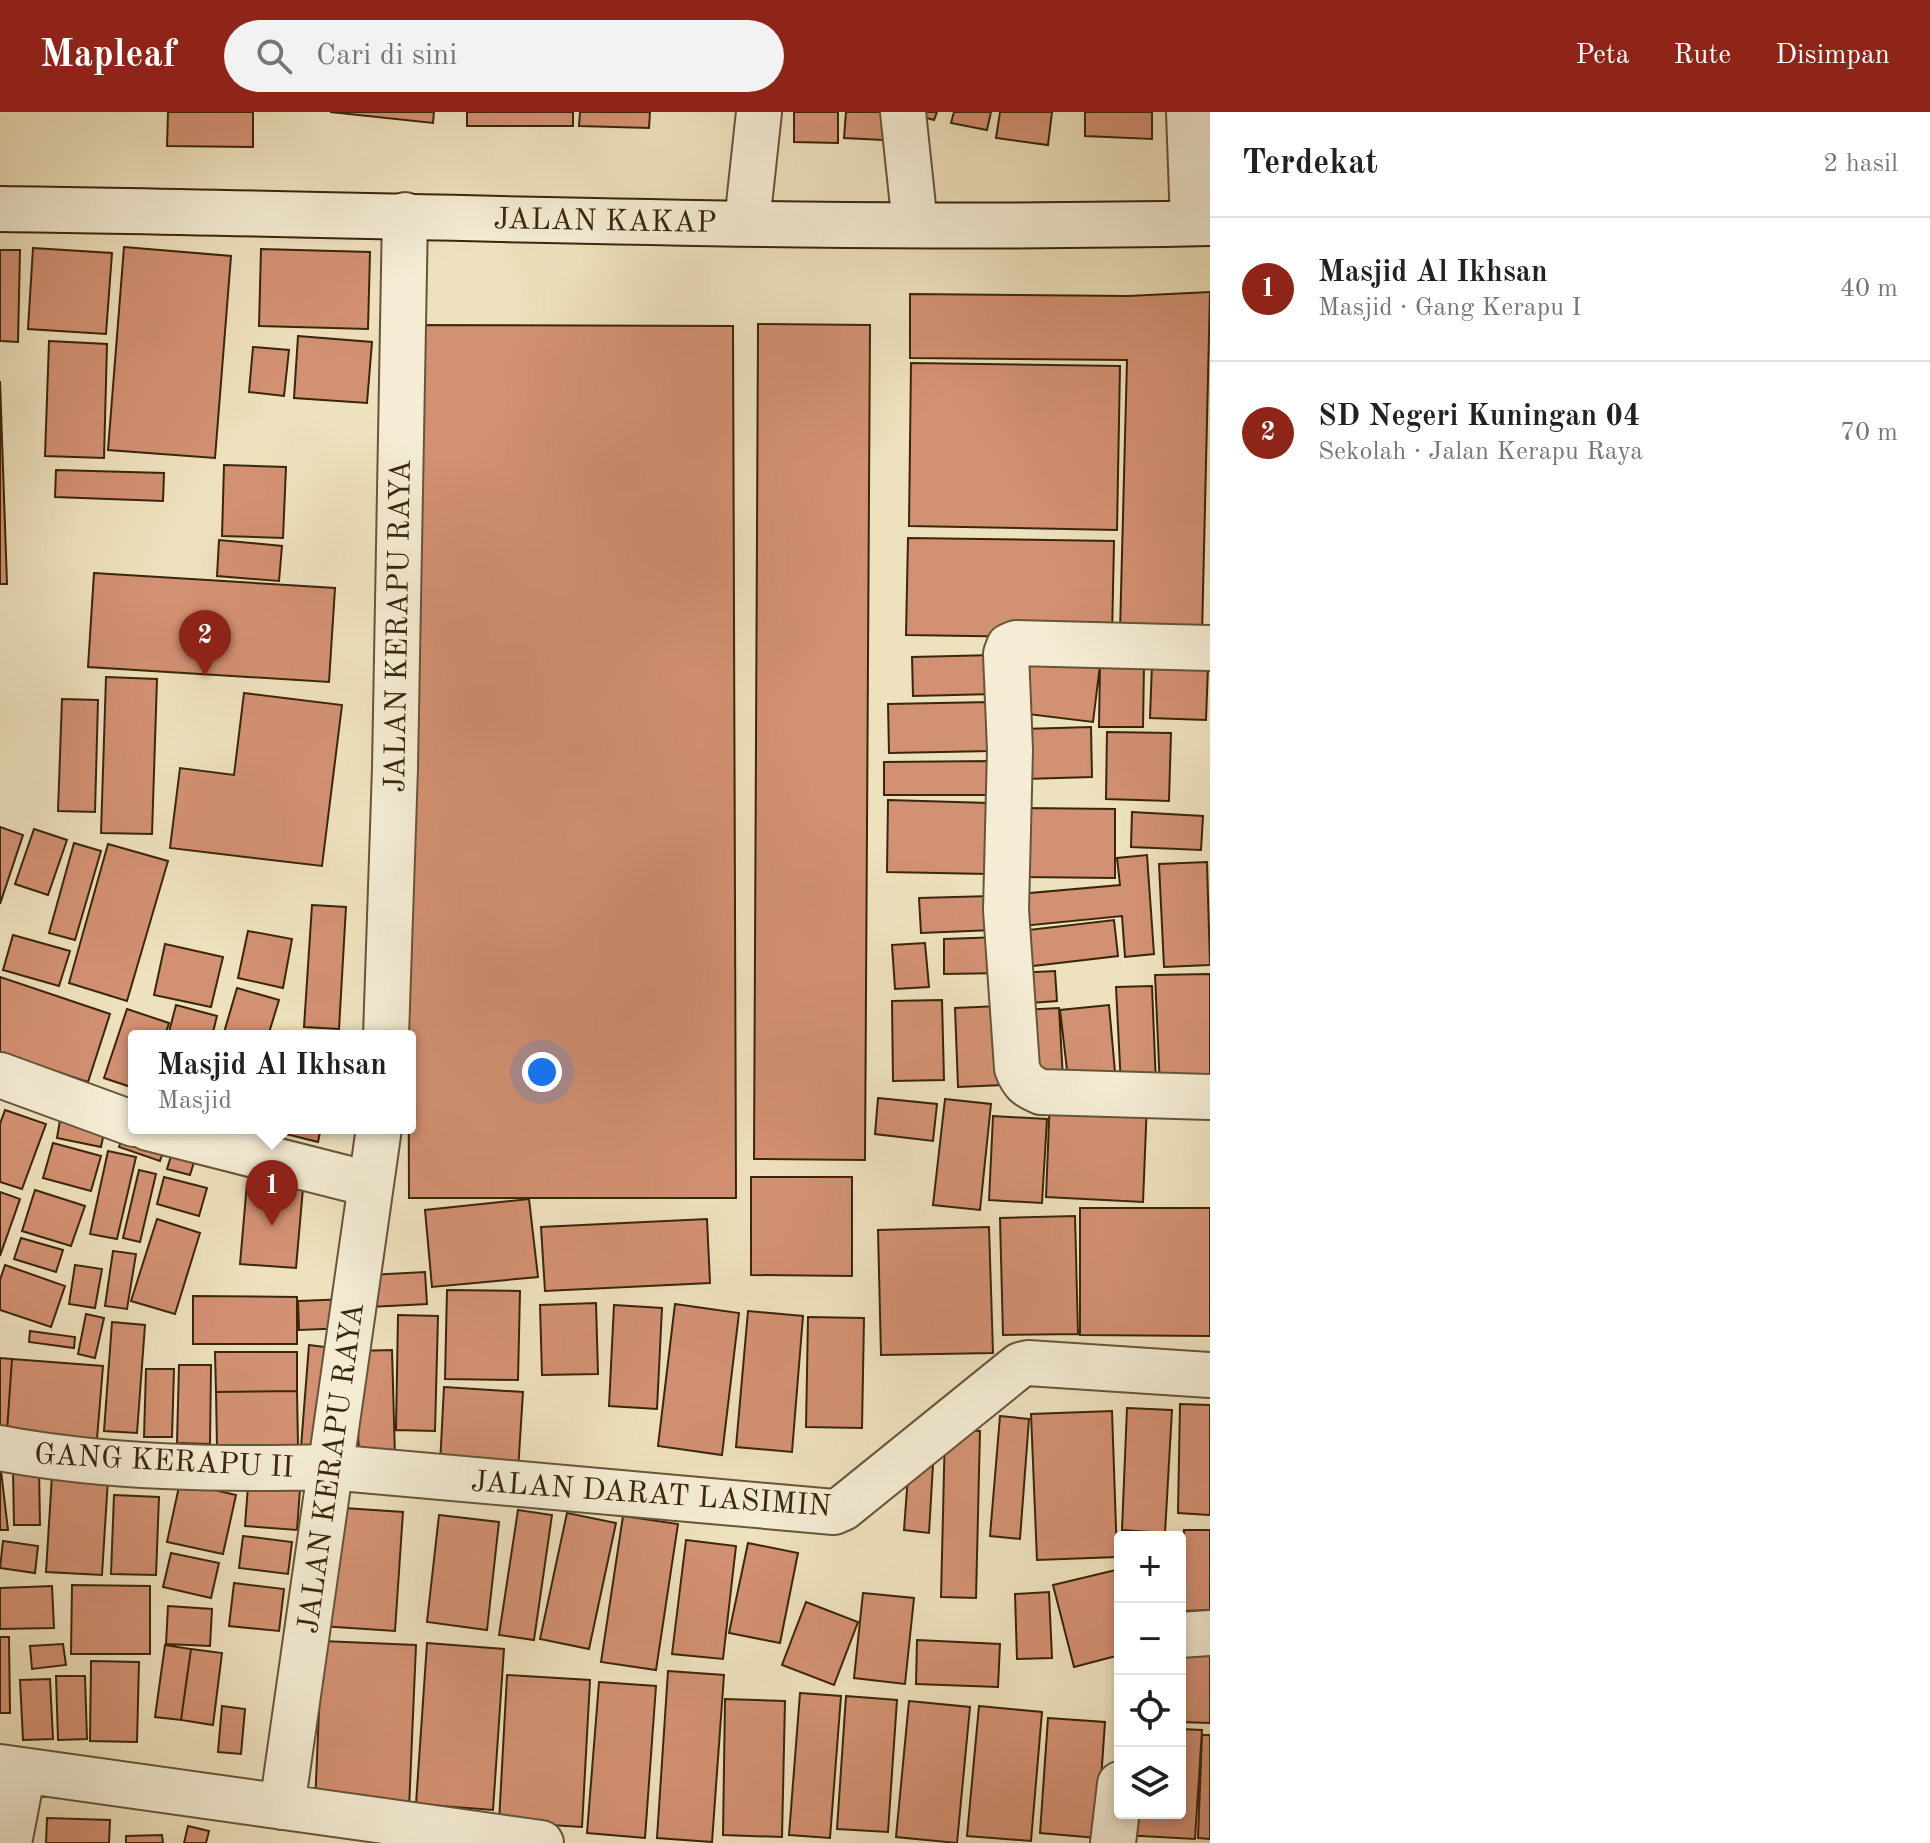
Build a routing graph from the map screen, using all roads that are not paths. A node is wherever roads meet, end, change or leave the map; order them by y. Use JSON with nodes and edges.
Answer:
{"nodes":[{"id":1,"x":759,"y":112,"type":"edge"},
{"id":2,"x":903,"y":112,"type":"edge"},
{"id":3,"x":1189,"y":112,"type":"edge"},
{"id":4,"x":0,"y":209,"type":"edge"},
{"id":5,"x":405,"y":215,"type":"junction"},
{"id":6,"x":747,"y":223,"type":"junction"},
{"id":7,"x":1202,"y":223,"type":"edge"},
{"id":8,"x":915,"y":225,"type":"junction"},
{"id":9,"x":1210,"y":648,"type":"edge"},
{"id":10,"x":386,"y":1030,"type":"edge"},
{"id":11,"x":0,"y":1075,"type":"edge"},
{"id":12,"x":1210,"y":1097,"type":"edge"},
{"id":13,"x":128,"y":1122,"type":"edge"},
{"id":14,"x":172,"y":1134,"type":"edge"},
{"id":15,"x":378,"y":1134,"type":"edge"},
{"id":16,"x":369,"y":1184,"type":"junction"},
{"id":17,"x":1210,"y":1375,"type":"edge"},
{"id":18,"x":0,"y":1448,"type":"edge"},
{"id":19,"x":329,"y":1467,"type":"junction"},
{"id":20,"x":1210,"y":1633,"type":"edge"},
{"id":21,"x":1186,"y":1635,"type":"edge"},
{"id":22,"x":11,"y":1769,"type":"edge"},
{"id":23,"x":282,"y":1807,"type":"junction"},
{"id":24,"x":1116,"y":1819,"type":"edge"},
{"id":25,"x":9,"y":1843,"type":"edge"},
{"id":26,"x":541,"y":1843,"type":"edge"},
{"id":27,"x":1113,"y":1843,"type":"edge"}],
"edges":[{"from":1,"to":6,"type":"street"},
{"from":2,"to":8,"type":"street"},
{"from":3,"to":7,"type":"street"},
{"from":4,"to":5,"type":"street","name":"JALAN KAKAP"},
{"from":5,"to":6,"type":"street","name":"JALAN KAKAP"},
{"from":5,"to":10,"type":"street","name":"JALAN KERAPU RAYA"},
{"from":6,"to":8,"type":"street","name":"JALAN KAKAP"},
{"from":7,"to":8,"type":"street","name":"JALAN KAKAP"},
{"from":9,"to":12,"type":"street"},
{"from":11,"to":13,"type":"street"},
{"from":14,"to":16,"type":"street"},
{"from":15,"to":16,"type":"street","name":"JALAN KERAPU RAYA"},
{"from":16,"to":19,"type":"street","name":"JALAN KERAPU RAYA"},
{"from":17,"to":19,"type":"street","name":"JALAN DARAT LASIMIN"},
{"from":18,"to":19,"type":"street","name":"GANG KERAPU II"},
{"from":19,"to":23,"type":"street","name":"JALAN KERAPU RAYA"},
{"from":20,"to":21,"type":"street"},
{"from":22,"to":23,"type":"street"},
{"from":22,"to":25,"type":"street"},
{"from":23,"to":26,"type":"street"},
{"from":24,"to":27,"type":"street"}]}
